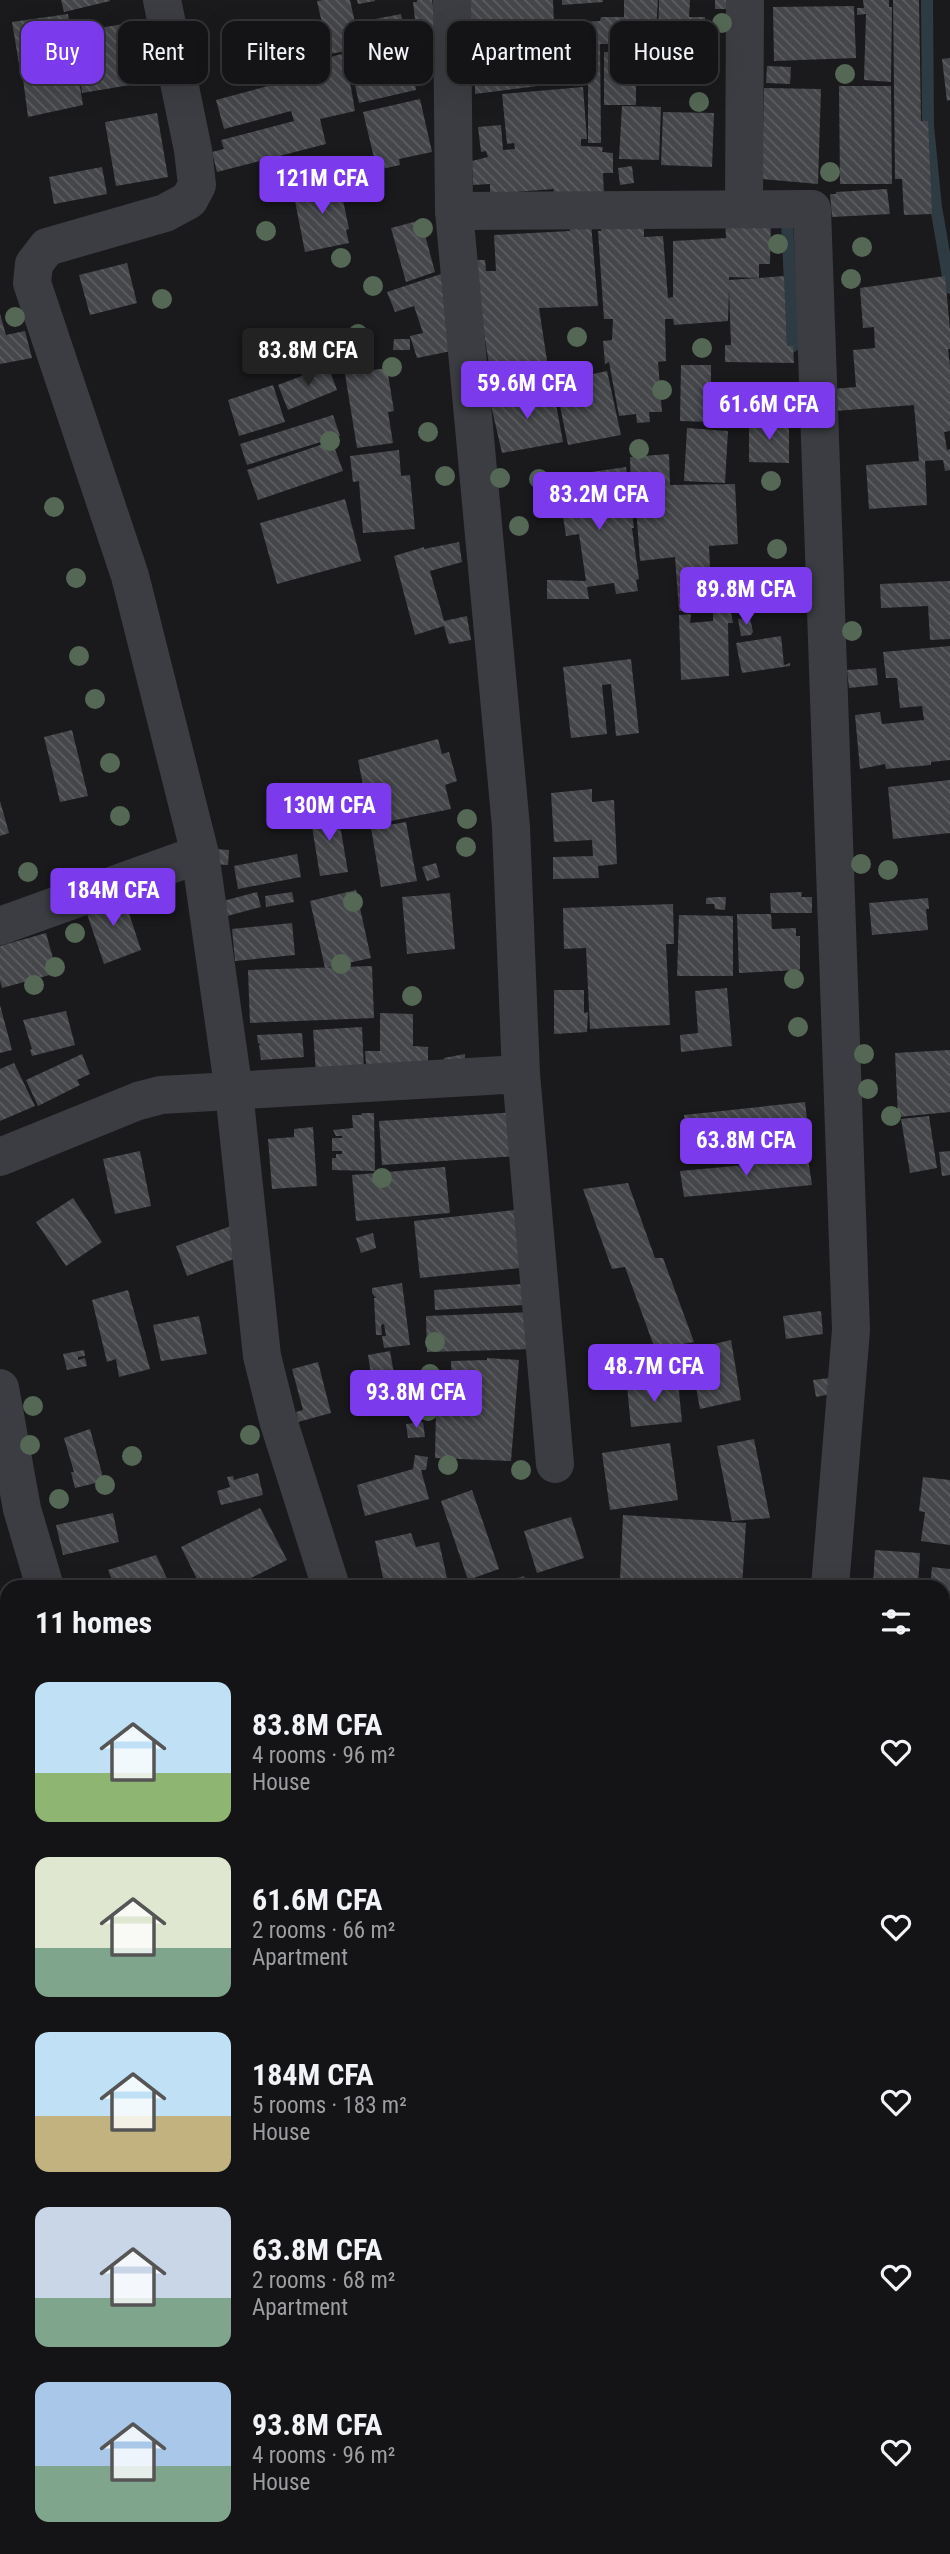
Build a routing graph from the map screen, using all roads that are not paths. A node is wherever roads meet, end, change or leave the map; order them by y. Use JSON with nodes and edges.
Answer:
{"nodes":[{"id":1,"x":162,"y":0,"type":"edge"},
{"id":2,"x":452,"y":0,"type":"edge"},
{"id":3,"x":745,"y":0,"type":"edge"},
{"id":4,"x":744,"y":209,"type":"junction"},
{"id":5,"x":454,"y":211,"type":"junction"},
{"id":6,"x":200,"y":855,"type":"junction"},
{"id":7,"x":0,"y":926,"type":"edge"},
{"id":8,"x":521,"y":1074,"type":"junction"},
{"id":9,"x":234,"y":1092,"type":"junction"},
{"id":10,"x":0,"y":1157,"type":"edge"},
{"id":11,"x":0,"y":1388,"type":"edge"},
{"id":12,"x":555,"y":1464,"type":"dead end"},
{"id":13,"x":43,"y":1580,"type":"edge"},
{"id":14,"x":329,"y":1580,"type":"edge"},
{"id":15,"x":831,"y":1580,"type":"edge"}],
"edges":[{"from":1,"to":6,"type":"street"},
{"from":2,"to":5,"type":"street"},
{"from":3,"to":4,"type":"street"},
{"from":4,"to":5,"type":"street"},
{"from":4,"to":15,"type":"street"},
{"from":5,"to":8,"type":"street"},
{"from":6,"to":7,"type":"street"},
{"from":6,"to":9,"type":"street"},
{"from":8,"to":9,"type":"street"},
{"from":8,"to":12,"type":"street"},
{"from":9,"to":10,"type":"street"},
{"from":9,"to":14,"type":"street"},
{"from":11,"to":13,"type":"street"}]}
